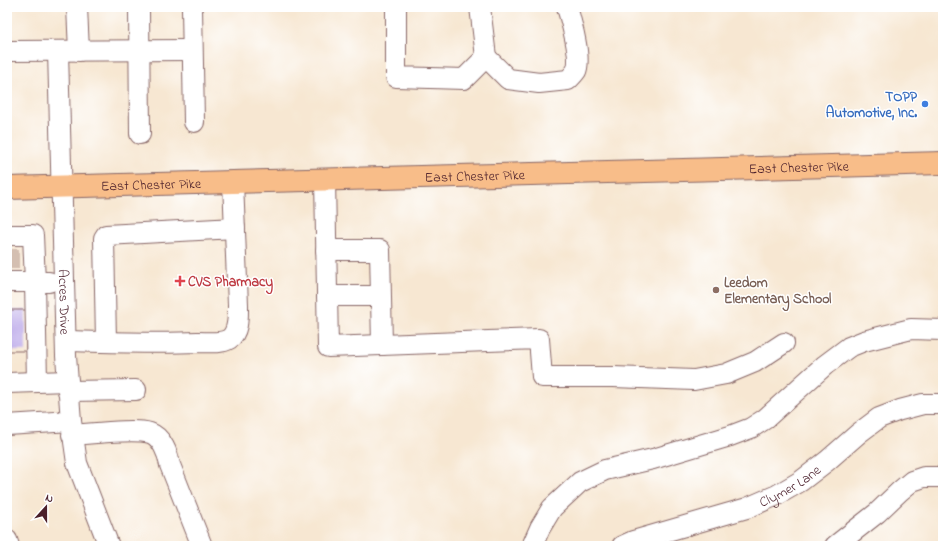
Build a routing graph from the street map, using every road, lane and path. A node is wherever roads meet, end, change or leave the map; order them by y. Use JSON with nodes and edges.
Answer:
{"nodes":[{"id":1,"x":77,"y":7,"type":"edge"},
{"id":2,"x":139,"y":7,"type":"edge"},
{"id":3,"x":192,"y":7,"type":"edge"},
{"id":4,"x":396,"y":7,"type":"edge"},
{"id":5,"x":480,"y":7,"type":"edge"},
{"id":6,"x":567,"y":7,"type":"edge"},
{"id":7,"x":140,"y":50,"type":"junction"},
{"id":8,"x":192,"y":50,"type":"junction"},
{"id":9,"x":7,"y":51,"type":"edge"},
{"id":10,"x":58,"y":51,"type":"junction"},
{"id":11,"x":79,"y":51,"type":"junction"},
{"id":12,"x":486,"y":57,"type":"junction"},
{"id":13,"x":194,"y":122,"type":"dead end"},
{"id":14,"x":140,"y":134,"type":"dead end"},
{"id":15,"x":943,"y":163,"type":"edge"},
{"id":16,"x":325,"y":179,"type":"junction"},
{"id":17,"x":233,"y":182,"type":"junction"},
{"id":18,"x":62,"y":186,"type":"junction"},
{"id":19,"x":7,"y":188,"type":"edge"},
{"id":20,"x":235,"y":228,"type":"junction"},
{"id":21,"x":8,"y":239,"type":"edge"},
{"id":22,"x":326,"y":250,"type":"junction"},
{"id":23,"x":8,"y":278,"type":"edge"},
{"id":24,"x":36,"y":282,"type":"junction"},
{"id":25,"x":65,"y":282,"type":"junction"},
{"id":26,"x":327,"y":296,"type":"junction"},
{"id":27,"x":380,"y":296,"type":"junction"},
{"id":28,"x":943,"y":330,"type":"edge"},
{"id":29,"x":66,"y":341,"type":"junction"},
{"id":30,"x":106,"y":342,"type":"junction"},
{"id":31,"x":784,"y":343,"type":"dead end"},
{"id":32,"x":382,"y":345,"type":"junction"},
{"id":33,"x":37,"y":382,"type":"junction"},
{"id":34,"x":7,"y":383,"type":"edge"},
{"id":35,"x":68,"y":386,"type":"junction"},
{"id":36,"x":136,"y":390,"type":"dead end"},
{"id":37,"x":943,"y":404,"type":"edge"},
{"id":38,"x":7,"y":425,"type":"edge"},
{"id":39,"x":72,"y":428,"type":"junction"},
{"id":40,"x":943,"y":477,"type":"edge"},
{"id":41,"x":7,"y":540,"type":"edge"},
{"id":42,"x":9,"y":546,"type":"edge"},
{"id":43,"x":109,"y":546,"type":"edge"},
{"id":44,"x":202,"y":546,"type":"edge"},
{"id":45,"x":532,"y":546,"type":"edge"},
{"id":46,"x":622,"y":546,"type":"edge"},
{"id":47,"x":835,"y":546,"type":"edge"}],
"edges":[{"from":1,"to":11,"type":"street"},
{"from":2,"to":7,"type":"street"},
{"from":3,"to":8,"type":"street"},
{"from":4,"to":12,"type":"street"},
{"from":5,"to":12,"type":"street"},
{"from":6,"to":12,"type":"street"},
{"from":7,"to":8,"type":"street"},
{"from":7,"to":11,"type":"street"},
{"from":7,"to":14,"type":"street"},
{"from":8,"to":13,"type":"street"},
{"from":9,"to":10,"type":"street"},
{"from":10,"to":11,"type":"street"},
{"from":10,"to":18,"type":"street","name":"Acres Drive"},
{"from":15,"to":16,"type":"main road","name":"East Chester Pike"},
{"from":16,"to":17,"type":"main road","name":"East Chester Pike"},
{"from":16,"to":22,"type":"street"},
{"from":17,"to":18,"type":"main road","name":"East Chester Pike"},
{"from":17,"to":20,"type":"street"},
{"from":18,"to":19,"type":"main road","name":"East Chester Pike"},
{"from":18,"to":25,"type":"street","name":"Acres Drive"},
{"from":20,"to":30,"type":"street"},
{"from":20,"to":30,"type":"street"},
{"from":21,"to":24,"type":"street"},
{"from":22,"to":26,"type":"street"},
{"from":22,"to":27,"type":"street"},
{"from":23,"to":24,"type":"street"},
{"from":24,"to":25,"type":"street"},
{"from":24,"to":33,"type":"street"},
{"from":25,"to":29,"type":"street","name":"Acres Drive"},
{"from":26,"to":27,"type":"street"},
{"from":26,"to":32,"type":"street"},
{"from":27,"to":32,"type":"street"},
{"from":28,"to":45,"type":"street"},
{"from":29,"to":30,"type":"street"},
{"from":29,"to":35,"type":"street","name":"Acres Drive"},
{"from":31,"to":32,"type":"street"},
{"from":33,"to":34,"type":"street"},
{"from":33,"to":35,"type":"street"},
{"from":35,"to":36,"type":"street"},
{"from":35,"to":39,"type":"street","name":"Acres Drive"},
{"from":37,"to":46,"type":"street","name":"Clymer Lane"},
{"from":38,"to":39,"type":"street"},
{"from":39,"to":43,"type":"street","name":"Acres Drive"},
{"from":39,"to":44,"type":"street"},
{"from":40,"to":47,"type":"street"},
{"from":41,"to":42,"type":"street"}]}
